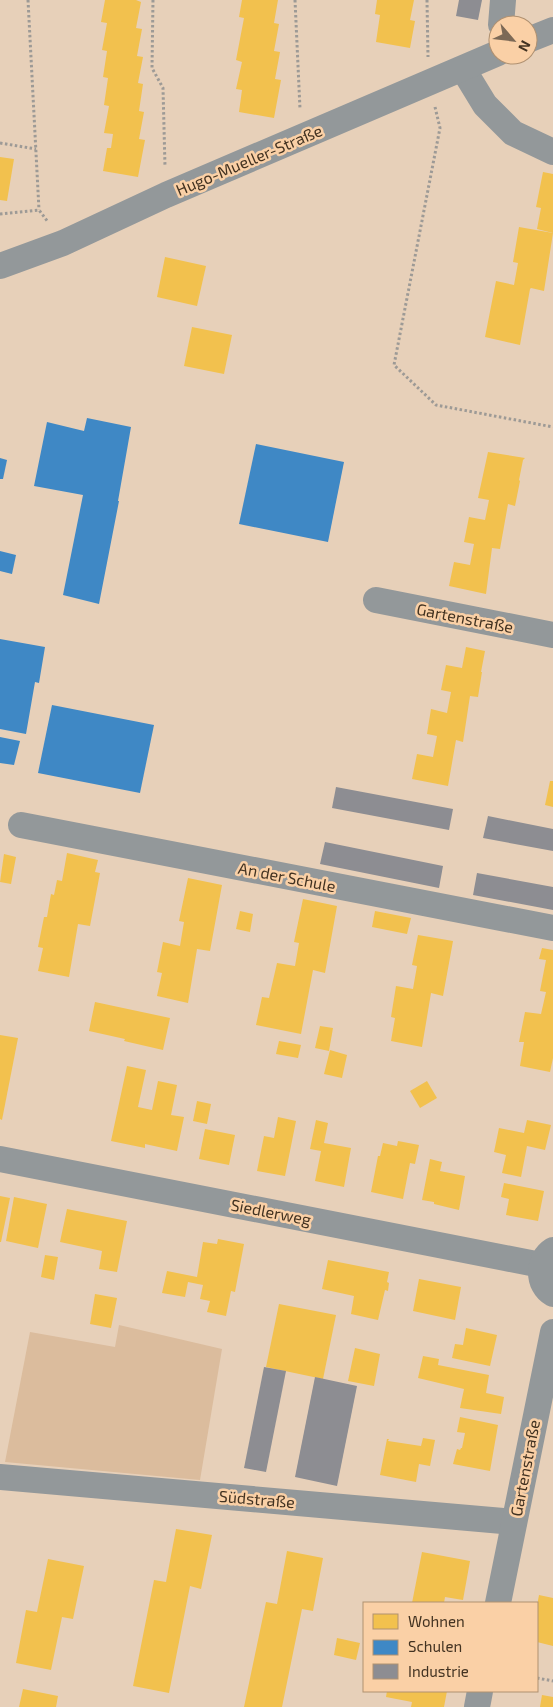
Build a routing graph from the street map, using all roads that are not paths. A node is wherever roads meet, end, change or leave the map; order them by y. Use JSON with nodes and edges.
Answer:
{"nodes":[{"id":1,"x":503,"y":0,"type":"edge"},
{"id":2,"x":502,"y":15,"type":"edge"},
{"id":3,"x":553,"y":30,"type":"edge"},
{"id":4,"x":538,"y":36,"type":"edge"},
{"id":5,"x":488,"y":58,"type":"edge"},
{"id":6,"x":463,"y":69,"type":"junction"},
{"id":7,"x":553,"y":152,"type":"edge"},
{"id":8,"x":0,"y":266,"type":"edge"},
{"id":9,"x":376,"y":600,"type":"dead end"},
{"id":10,"x":553,"y":635,"type":"edge"},
{"id":11,"x":21,"y":825,"type":"dead end"},
{"id":12,"x":553,"y":928,"type":"edge"},
{"id":13,"x":0,"y":1159,"type":"edge"},
{"id":14,"x":547,"y":1258,"type":"edge"},
{"id":15,"x":553,"y":1294,"type":"edge"},
{"id":16,"x":553,"y":1332,"type":"edge"},
{"id":17,"x":0,"y":1477,"type":"edge"},
{"id":18,"x":514,"y":1522,"type":"junction"},
{"id":19,"x":498,"y":1602,"type":"edge"},
{"id":20,"x":480,"y":1692,"type":"edge"},
{"id":21,"x":476,"y":1707,"type":"edge"}],
"edges":[{"from":1,"to":2,"type":"street"},
{"from":3,"to":4,"type":"street"},
{"from":5,"to":6,"type":"street","name":"Hugo-Mueller-Straße"},
{"from":6,"to":7,"type":"street"},
{"from":6,"to":8,"type":"street","name":"Hugo-Mueller-Straße"},
{"from":9,"to":10,"type":"street","name":"Gartenstraße"},
{"from":11,"to":12,"type":"street","name":"An der Schule"},
{"from":13,"to":14,"type":"street","name":"Siedlerweg"},
{"from":14,"to":15,"type":"street"},
{"from":16,"to":18,"type":"street","name":"Gartenstraße"},
{"from":17,"to":18,"type":"street","name":"Südstraße"},
{"from":18,"to":19,"type":"street","name":"Gartenstraße"},
{"from":20,"to":21,"type":"street"}]}
